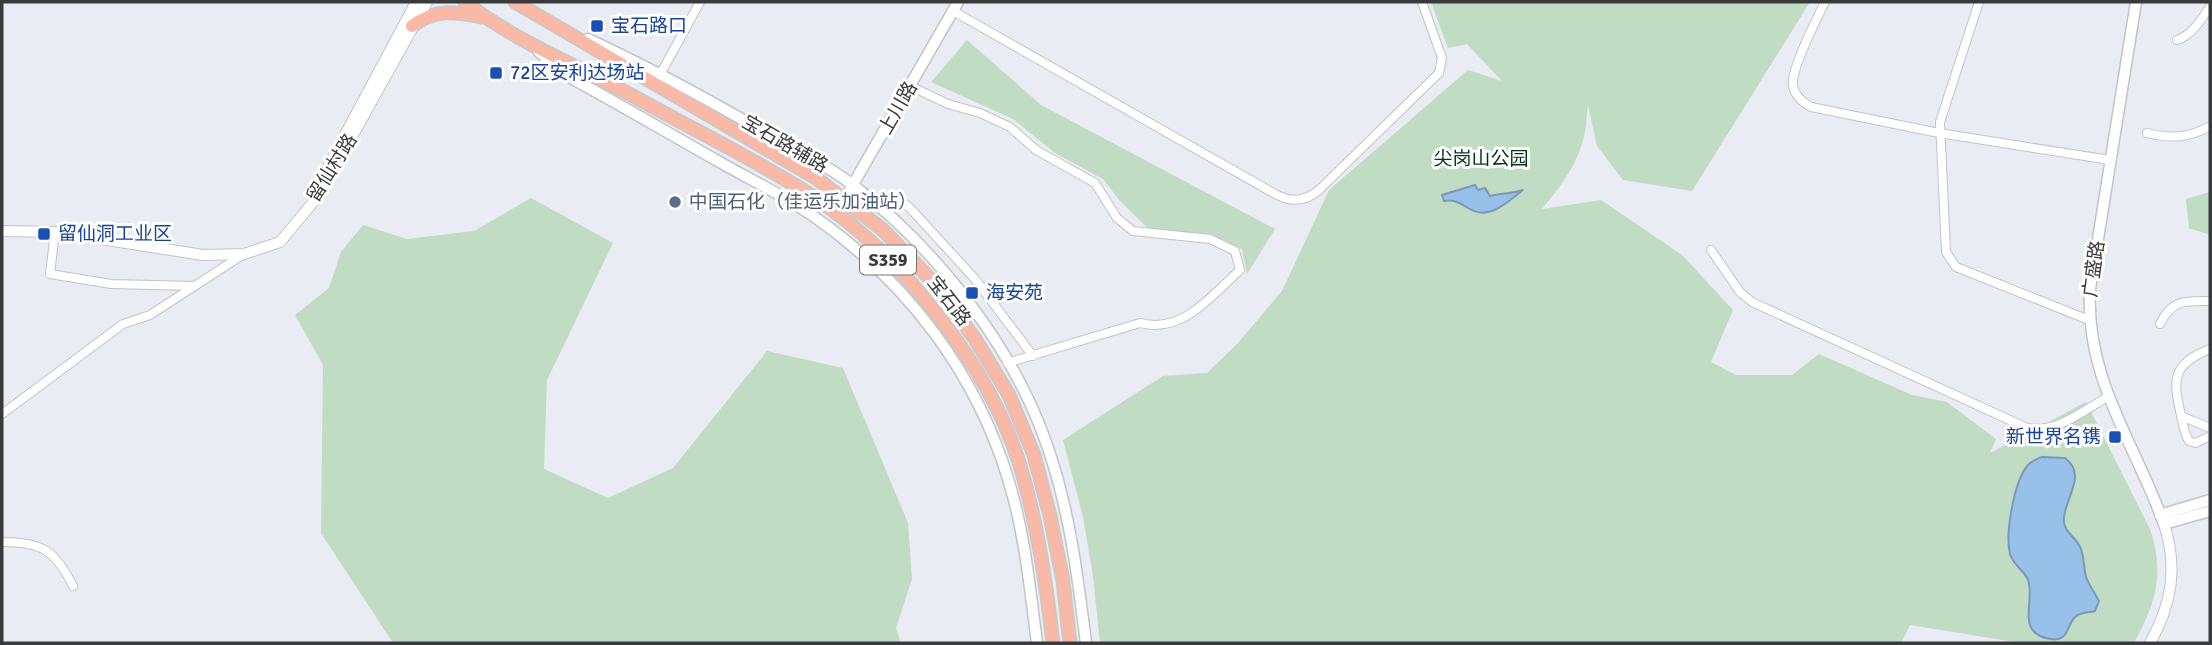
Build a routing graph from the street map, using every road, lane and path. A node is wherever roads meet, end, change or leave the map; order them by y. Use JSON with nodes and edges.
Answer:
{"nodes":[{"id":1,"x":416,"y":2,"type":"edge"},
{"id":2,"x":427,"y":2,"type":"edge"},
{"id":3,"x":465,"y":2,"type":"edge"},
{"id":4,"x":516,"y":2,"type":"edge"},
{"id":5,"x":700,"y":2,"type":"edge"},
{"id":6,"x":1422,"y":2,"type":"edge"},
{"id":7,"x":1825,"y":2,"type":"edge"},
{"id":8,"x":1979,"y":2,"type":"edge"},
{"id":9,"x":2136,"y":2,"type":"edge"},
{"id":10,"x":956,"y":6,"type":"edge"},
{"id":11,"x":2210,"y":7,"type":"edge"},
{"id":12,"x":537,"y":10,"type":"edge"},
{"id":13,"x":499,"y":24,"type":"junction"},
{"id":14,"x":412,"y":26,"type":"junction"},
{"id":15,"x":524,"y":38,"type":"junction"},
{"id":16,"x":2176,"y":40,"type":"dead end"},
{"id":17,"x":661,"y":73,"type":"junction"},
{"id":18,"x":910,"y":86,"type":"junction"},
{"id":19,"x":2210,"y":126,"type":"edge"},
{"id":20,"x":1939,"y":133,"type":"junction"},
{"id":21,"x":2147,"y":133,"type":"dead end"},
{"id":22,"x":2110,"y":160,"type":"junction"},
{"id":23,"x":853,"y":186,"type":"junction"},
{"id":24,"x":845,"y":199,"type":"junction"},
{"id":25,"x":899,"y":199,"type":"dead end"},
{"id":26,"x":307,"y":208,"type":"junction"},
{"id":27,"x":836,"y":214,"type":"junction"},
{"id":28,"x":2,"y":231,"type":"edge"},
{"id":29,"x":55,"y":232,"type":"junction"},
{"id":30,"x":1711,"y":250,"type":"dead end"},
{"id":31,"x":244,"y":254,"type":"junction"},
{"id":32,"x":194,"y":286,"type":"junction"},
{"id":33,"x":2210,"y":301,"type":"edge"},
{"id":34,"x":2089,"y":320,"type":"junction"},
{"id":35,"x":2161,"y":324,"type":"dead end"},
{"id":36,"x":2210,"y":349,"type":"edge"},
{"id":37,"x":1033,"y":356,"type":"junction"},
{"id":38,"x":1007,"y":363,"type":"junction"},
{"id":39,"x":2109,"y":396,"type":"junction"},
{"id":40,"x":2,"y":414,"type":"edge"},
{"id":41,"x":2181,"y":416,"type":"junction"},
{"id":42,"x":2210,"y":428,"type":"edge"},
{"id":43,"x":2210,"y":436,"type":"edge"},
{"id":44,"x":2210,"y":500,"type":"edge"},
{"id":45,"x":2210,"y":511,"type":"edge"},
{"id":46,"x":2162,"y":520,"type":"junction"},
{"id":47,"x":2,"y":542,"type":"edge"},
{"id":48,"x":73,"y":586,"type":"dead end"},
{"id":49,"x":1037,"y":643,"type":"edge"},
{"id":50,"x":1053,"y":643,"type":"edge"},
{"id":51,"x":1070,"y":643,"type":"edge"},
{"id":52,"x":1086,"y":643,"type":"edge"},
{"id":53,"x":2150,"y":643,"type":"edge"}],
"edges":[{"from":1,"to":26,"type":"street","name":"留仙村路"},
{"from":2,"to":14,"type":"street","name":"留仙村路"},
{"from":3,"to":13,"type":"main road","name":"宝石路","number":"S359"},
{"from":4,"to":12,"type":"main road","name":"宝石路","number":"S359"},
{"from":5,"to":17,"type":"street"},
{"from":6,"to":10,"type":"street"},
{"from":7,"to":20,"type":"street"},
{"from":8,"to":20,"type":"street"},
{"from":9,"to":22,"type":"main road","name":"广盛路"},
{"from":10,"to":18,"type":"main road","name":"上川路"},
{"from":11,"to":16,"type":"street"},
{"from":12,"to":17,"type":"main road","name":"宝石路辅路"},
{"from":12,"to":24,"type":"main road","name":"宝石路","number":"S359"},
{"from":13,"to":14,"type":"main road"},
{"from":13,"to":15,"type":"main road","name":"宝石路","number":"S359"},
{"from":14,"to":26,"type":"street","name":"留仙村路"},
{"from":15,"to":27,"type":"main road","name":"宝石路","number":"S359"},
{"from":15,"to":49,"type":"main road"},
{"from":17,"to":23,"type":"main road","name":"宝石路辅路"},
{"from":18,"to":23,"type":"main road","name":"上川路"},
{"from":18,"to":37,"type":"street"},
{"from":19,"to":21,"type":"street"},
{"from":20,"to":22,"type":"street"},
{"from":20,"to":34,"type":"street"},
{"from":22,"to":34,"type":"main road","name":"广盛路"},
{"from":23,"to":24,"type":"main road","name":"上川路"},
{"from":23,"to":38,"type":"main road","name":"宝石路辅路"},
{"from":24,"to":27,"type":"main road","name":"上川路"},
{"from":24,"to":51,"type":"main road","name":"宝石路","number":"S359"},
{"from":25,"to":37,"type":"street"},
{"from":26,"to":31,"type":"street"},
{"from":27,"to":50,"type":"main road","name":"宝石路","number":"S359"},
{"from":28,"to":29,"type":"street"},
{"from":29,"to":31,"type":"street"},
{"from":29,"to":32,"type":"street"},
{"from":30,"to":39,"type":"street"},
{"from":31,"to":32,"type":"street"},
{"from":32,"to":40,"type":"street"},
{"from":33,"to":35,"type":"street"},
{"from":34,"to":39,"type":"main road","name":"广盛路"},
{"from":36,"to":41,"type":"street"},
{"from":37,"to":38,"type":"street"},
{"from":38,"to":52,"type":"main road","name":"宝石路辅路"},
{"from":39,"to":46,"type":"main road","name":"广盛路"},
{"from":41,"to":42,"type":"street"},
{"from":41,"to":43,"type":"street"},
{"from":44,"to":46,"type":"main road"},
{"from":45,"to":46,"type":"main road"},
{"from":46,"to":53,"type":"street"},
{"from":47,"to":48,"type":"street"}]}
